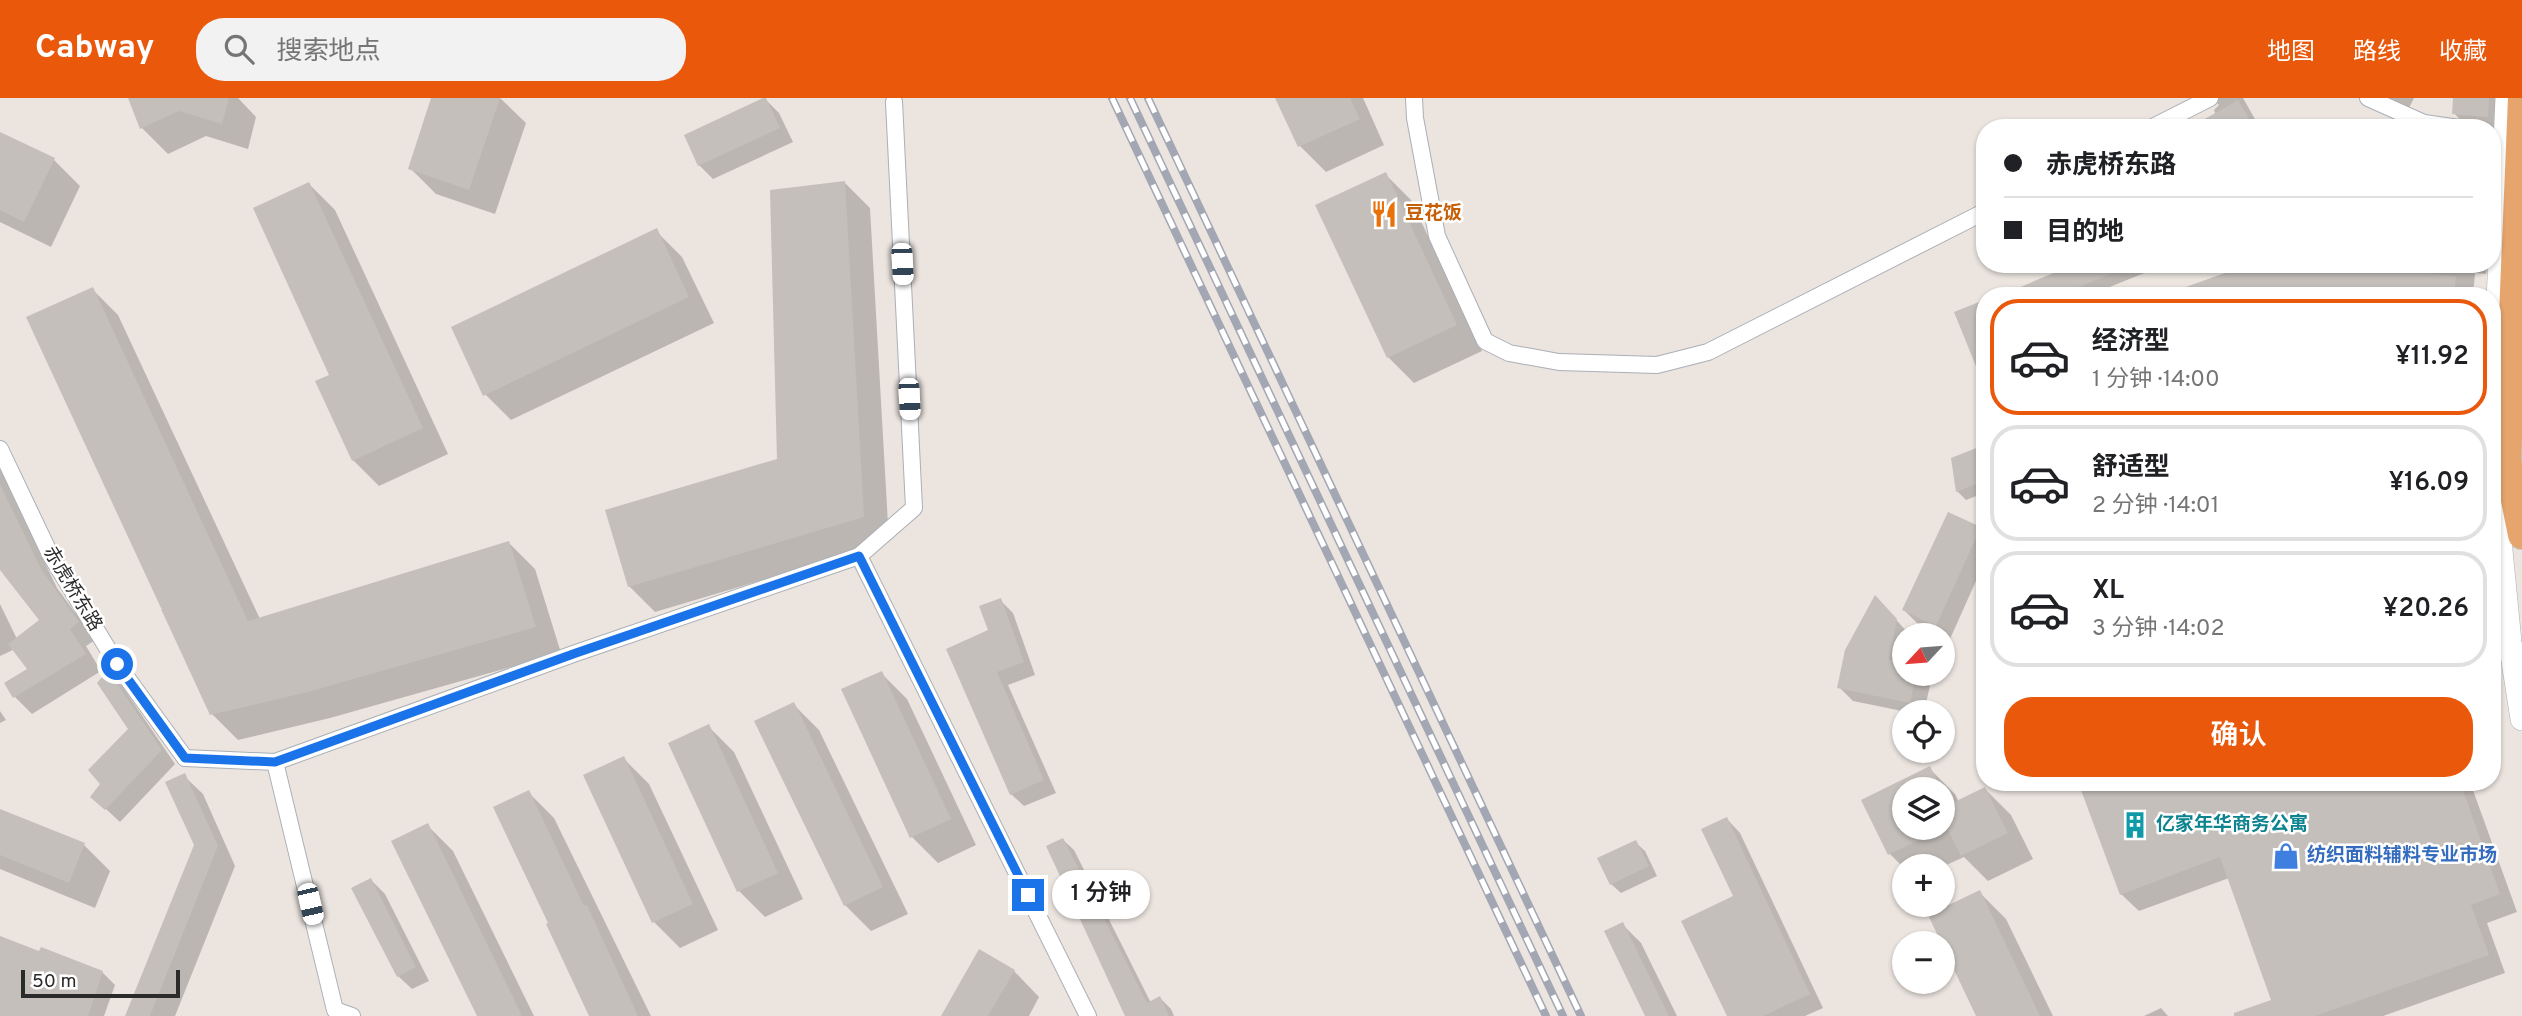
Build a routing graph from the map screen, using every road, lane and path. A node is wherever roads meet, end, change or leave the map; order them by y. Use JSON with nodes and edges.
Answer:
{"nodes":[{"id":1,"x":1414,"y":98,"type":"edge"},
{"id":2,"x":2210,"y":98,"type":"edge"},
{"id":3,"x":2368,"y":98,"type":"edge"},
{"id":4,"x":2507,"y":98,"type":"edge"},
{"id":5,"x":2522,"y":98,"type":"edge"},
{"id":6,"x":894,"y":102,"type":"dead end"},
{"id":7,"x":2169,"y":119,"type":"edge"},
{"id":8,"x":2413,"y":119,"type":"edge"},
{"id":9,"x":2501,"y":124,"type":"edge"},
{"id":10,"x":1976,"y":216,"type":"edge"},
{"id":11,"x":0,"y":449,"type":"edge"},
{"id":12,"x":2522,"y":535,"type":"edge"},
{"id":13,"x":2501,"y":551,"type":"edge"},
{"id":14,"x":859,"y":556,"type":"junction"},
{"id":15,"x":2522,"y":719,"type":"edge"},
{"id":16,"x":275,"y":762,"type":"junction"},
{"id":17,"x":352,"y":1016,"type":"edge"},
{"id":18,"x":1088,"y":1016,"type":"edge"}],
"edges":[{"from":1,"to":10,"type":"street"},
{"from":2,"to":7,"type":"street"},
{"from":3,"to":8,"type":"street"},
{"from":4,"to":9,"type":"main road"},
{"from":5,"to":12,"type":"highway"},
{"from":6,"to":14,"type":"street"},
{"from":11,"to":16,"type":"street","name":"赤虎桥东路"},
{"from":13,"to":15,"type":"main road"},
{"from":14,"to":16,"type":"street","name":"赤虎桥东路"},
{"from":14,"to":18,"type":"street"},
{"from":16,"to":17,"type":"street"}]}
